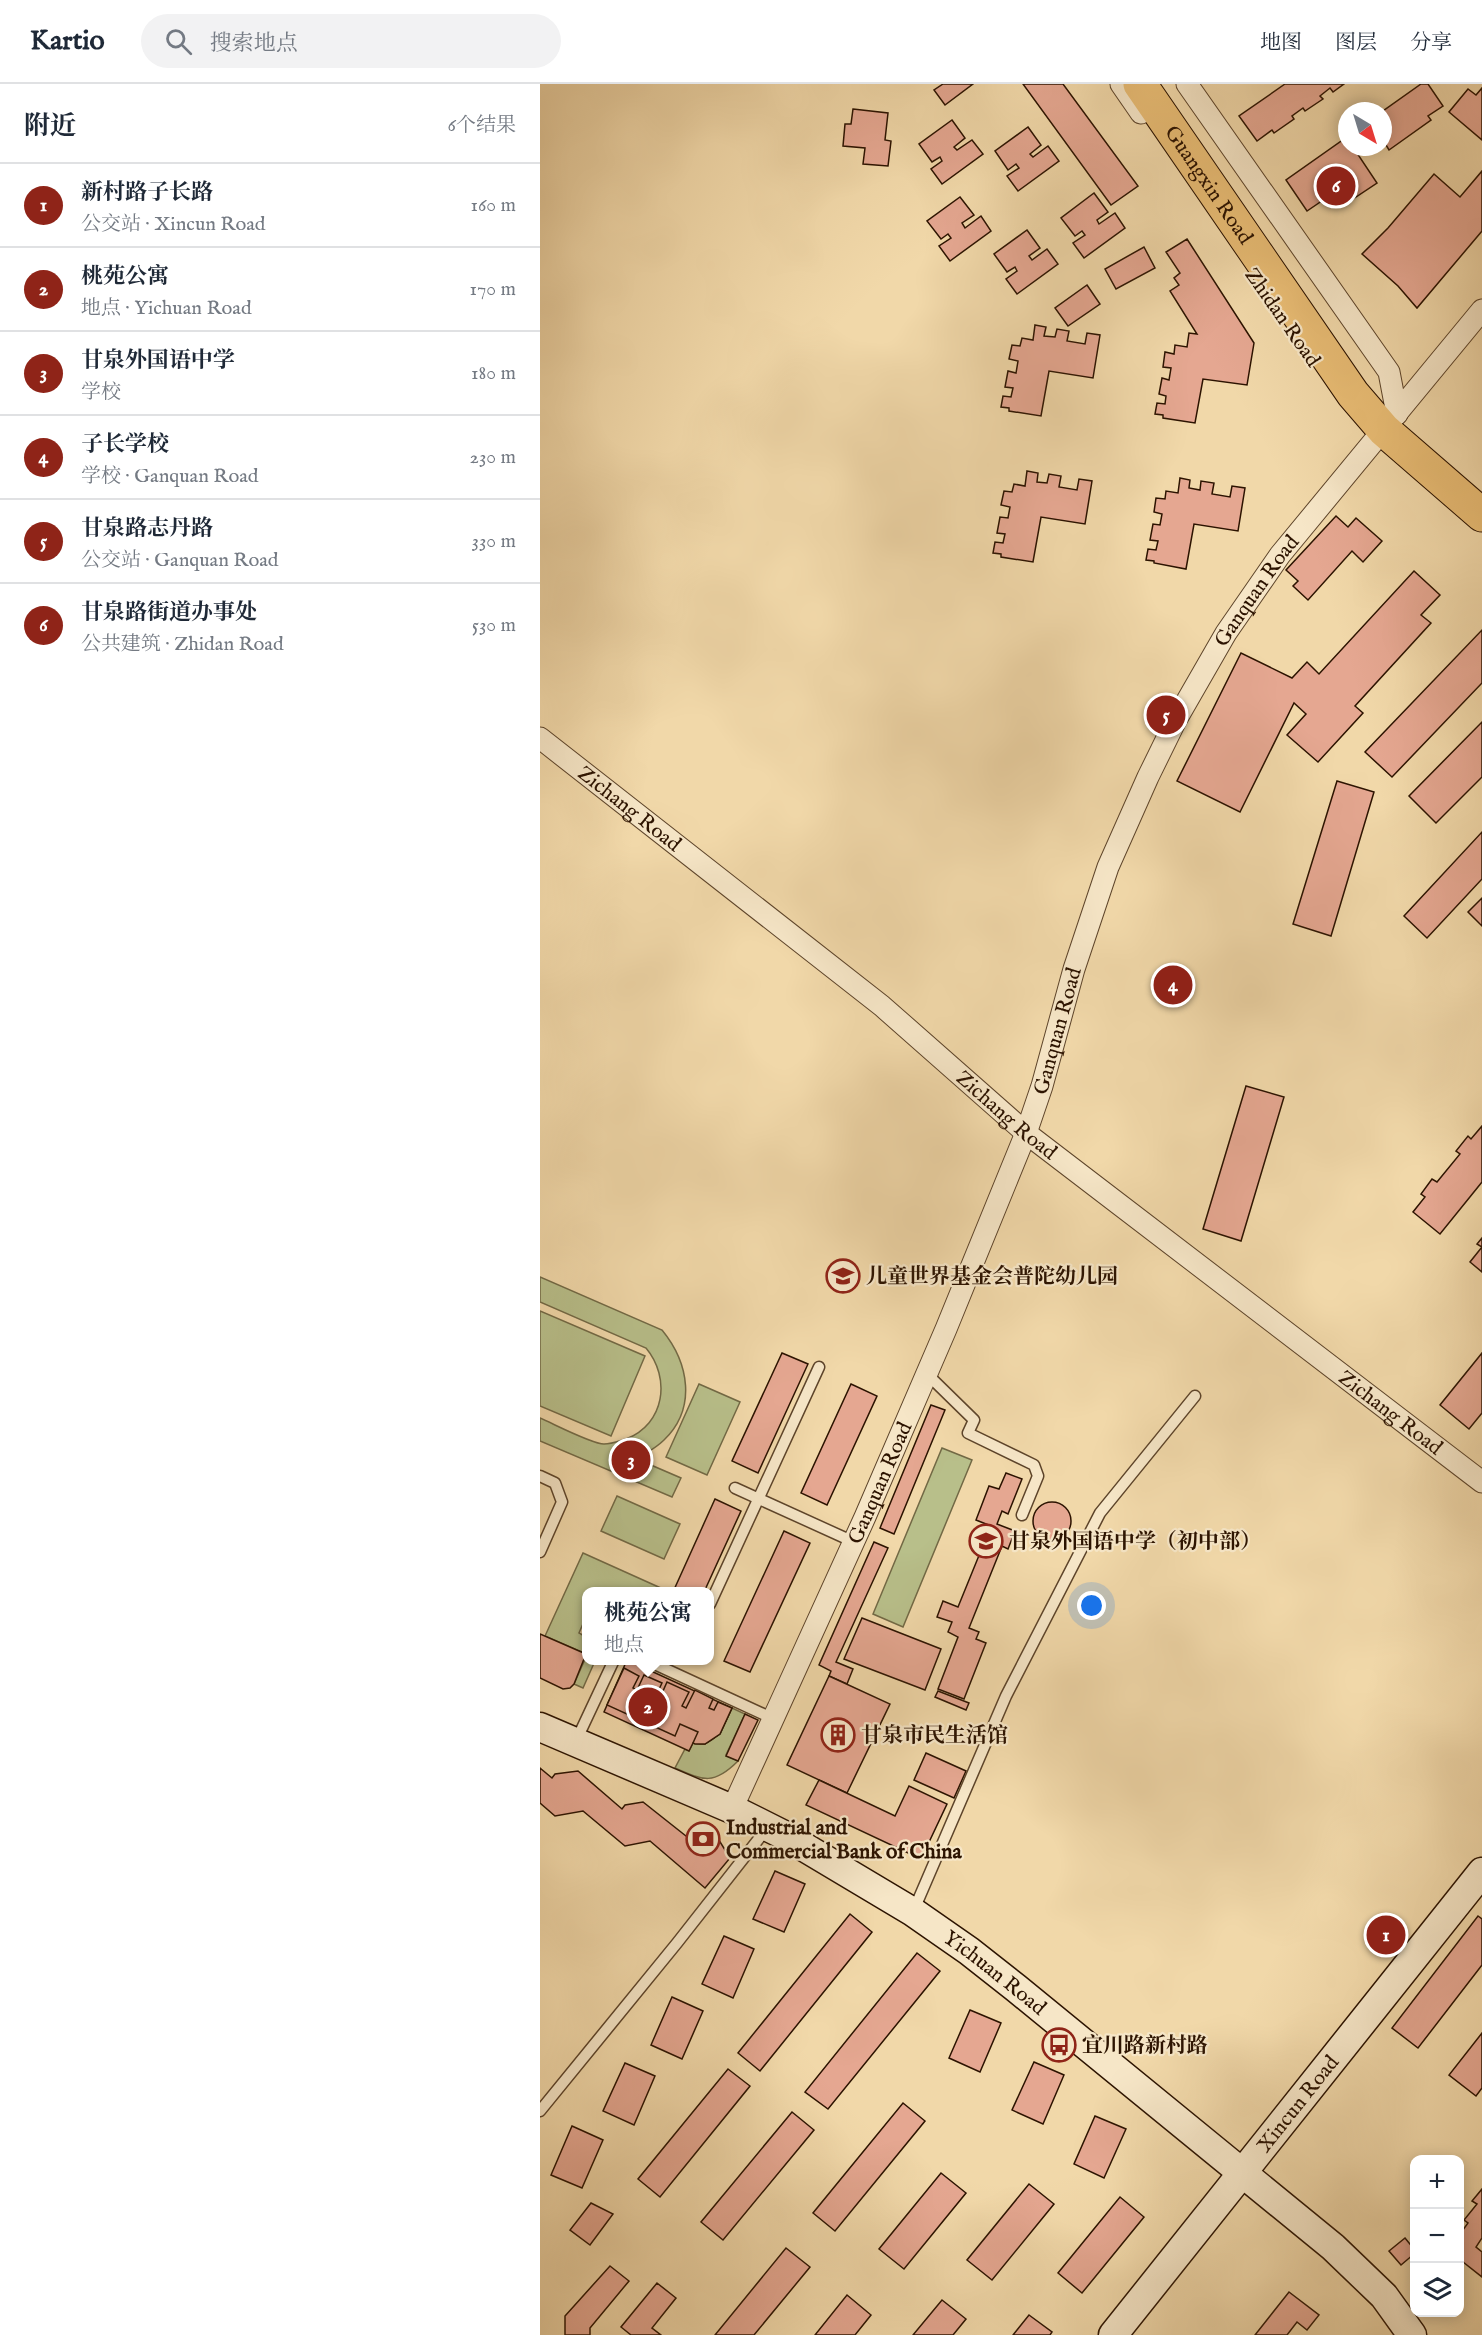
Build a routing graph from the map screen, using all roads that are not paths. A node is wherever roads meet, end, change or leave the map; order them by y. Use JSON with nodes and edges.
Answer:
{"nodes":[{"id":1,"x":1121,"y":84,"type":"edge"},
{"id":2,"x":1140,"y":84,"type":"edge"},
{"id":3,"x":1166,"y":84,"type":"edge"},
{"id":4,"x":1187,"y":84,"type":"edge"},
{"id":5,"x":1482,"y":310,"type":"edge"},
{"id":6,"x":1391,"y":422,"type":"junction"},
{"id":7,"x":1482,"y":489,"type":"edge"},
{"id":8,"x":1482,"y":515,"type":"edge"},
{"id":9,"x":540,"y":738,"type":"edge"},
{"id":10,"x":1026,"y":1133,"type":"junction"},
{"id":11,"x":819,"y":1367,"type":"dead end"},
{"id":12,"x":927,"y":1374,"type":"junction"},
{"id":13,"x":1195,"y":1396,"type":"dead end"},
{"id":14,"x":540,"y":1476,"type":"edge"},
{"id":15,"x":1482,"y":1482,"type":"edge"},
{"id":16,"x":735,"y":1488,"type":"dead end"},
{"id":17,"x":758,"y":1498,"type":"junction"},
{"id":18,"x":1022,"y":1515,"type":"dead end"},
{"id":19,"x":854,"y":1542,"type":"junction"},
{"id":20,"x":540,"y":1552,"type":"edge"},
{"id":21,"x":714,"y":1595,"type":"edge"},
{"id":22,"x":612,"y":1665,"type":"edge"},
{"id":23,"x":657,"y":1665,"type":"edge"},
{"id":24,"x":774,"y":1719,"type":"junction"},
{"id":25,"x":540,"y":1727,"type":"edge"},
{"id":26,"x":576,"y":1742,"type":"junction"},
{"id":27,"x":732,"y":1809,"type":"junction"},
{"id":28,"x":768,"y":1827,"type":"junction"},
{"id":29,"x":1482,"y":1872,"type":"edge"},
{"id":30,"x":913,"y":1912,"type":"junction"},
{"id":31,"x":540,"y":2111,"type":"edge"},
{"id":32,"x":1243,"y":2172,"type":"junction"},
{"id":33,"x":1113,"y":2335,"type":"edge"},
{"id":34,"x":1412,"y":2335,"type":"edge"}],
"edges":[{"from":1,"to":6,"type":"street","name":"Zhidan Road"},
{"from":2,"to":6,"type":"main road","name":"Guangxin Road"},
{"from":3,"to":6,"type":"main road","name":"Guangxin Road"},
{"from":4,"to":6,"type":"street"},
{"from":5,"to":6,"type":"street","name":"Ganquan Road"},
{"from":6,"to":7,"type":"main road","name":"Zhidan Road"},
{"from":6,"to":8,"type":"main road","name":"Zhidan Road"},
{"from":6,"to":10,"type":"street","name":"Ganquan Road"},
{"from":9,"to":10,"type":"street","name":"Zichang Road"},
{"from":10,"to":12,"type":"street","name":"Ganquan Road"},
{"from":10,"to":15,"type":"street","name":"Zichang Road"},
{"from":11,"to":17,"type":"lane"},
{"from":12,"to":18,"type":"lane"},
{"from":12,"to":19,"type":"street","name":"Ganquan Road"},
{"from":13,"to":30,"type":"lane"},
{"from":14,"to":20,"type":"lane"},
{"from":16,"to":17,"type":"lane"},
{"from":17,"to":19,"type":"lane"},
{"from":17,"to":21,"type":"lane"},
{"from":19,"to":24,"type":"street","name":"Ganquan Road"},
{"from":22,"to":26,"type":"lane"},
{"from":23,"to":24,"type":"lane"},
{"from":24,"to":27,"type":"street","name":"Ganquan Road"},
{"from":25,"to":26,"type":"street","name":"Yichuan Road"},
{"from":26,"to":27,"type":"street","name":"Yichuan Road"},
{"from":27,"to":28,"type":"street","name":"Yichuan Road"},
{"from":28,"to":30,"type":"street","name":"Yichuan Road"},
{"from":28,"to":31,"type":"lane"},
{"from":29,"to":32,"type":"street","name":"Xincun Road"},
{"from":30,"to":32,"type":"street","name":"Yichuan Road"},
{"from":32,"to":33,"type":"street","name":"Xincun Road"},
{"from":32,"to":34,"type":"street","name":"Yichuan Road"}]}
